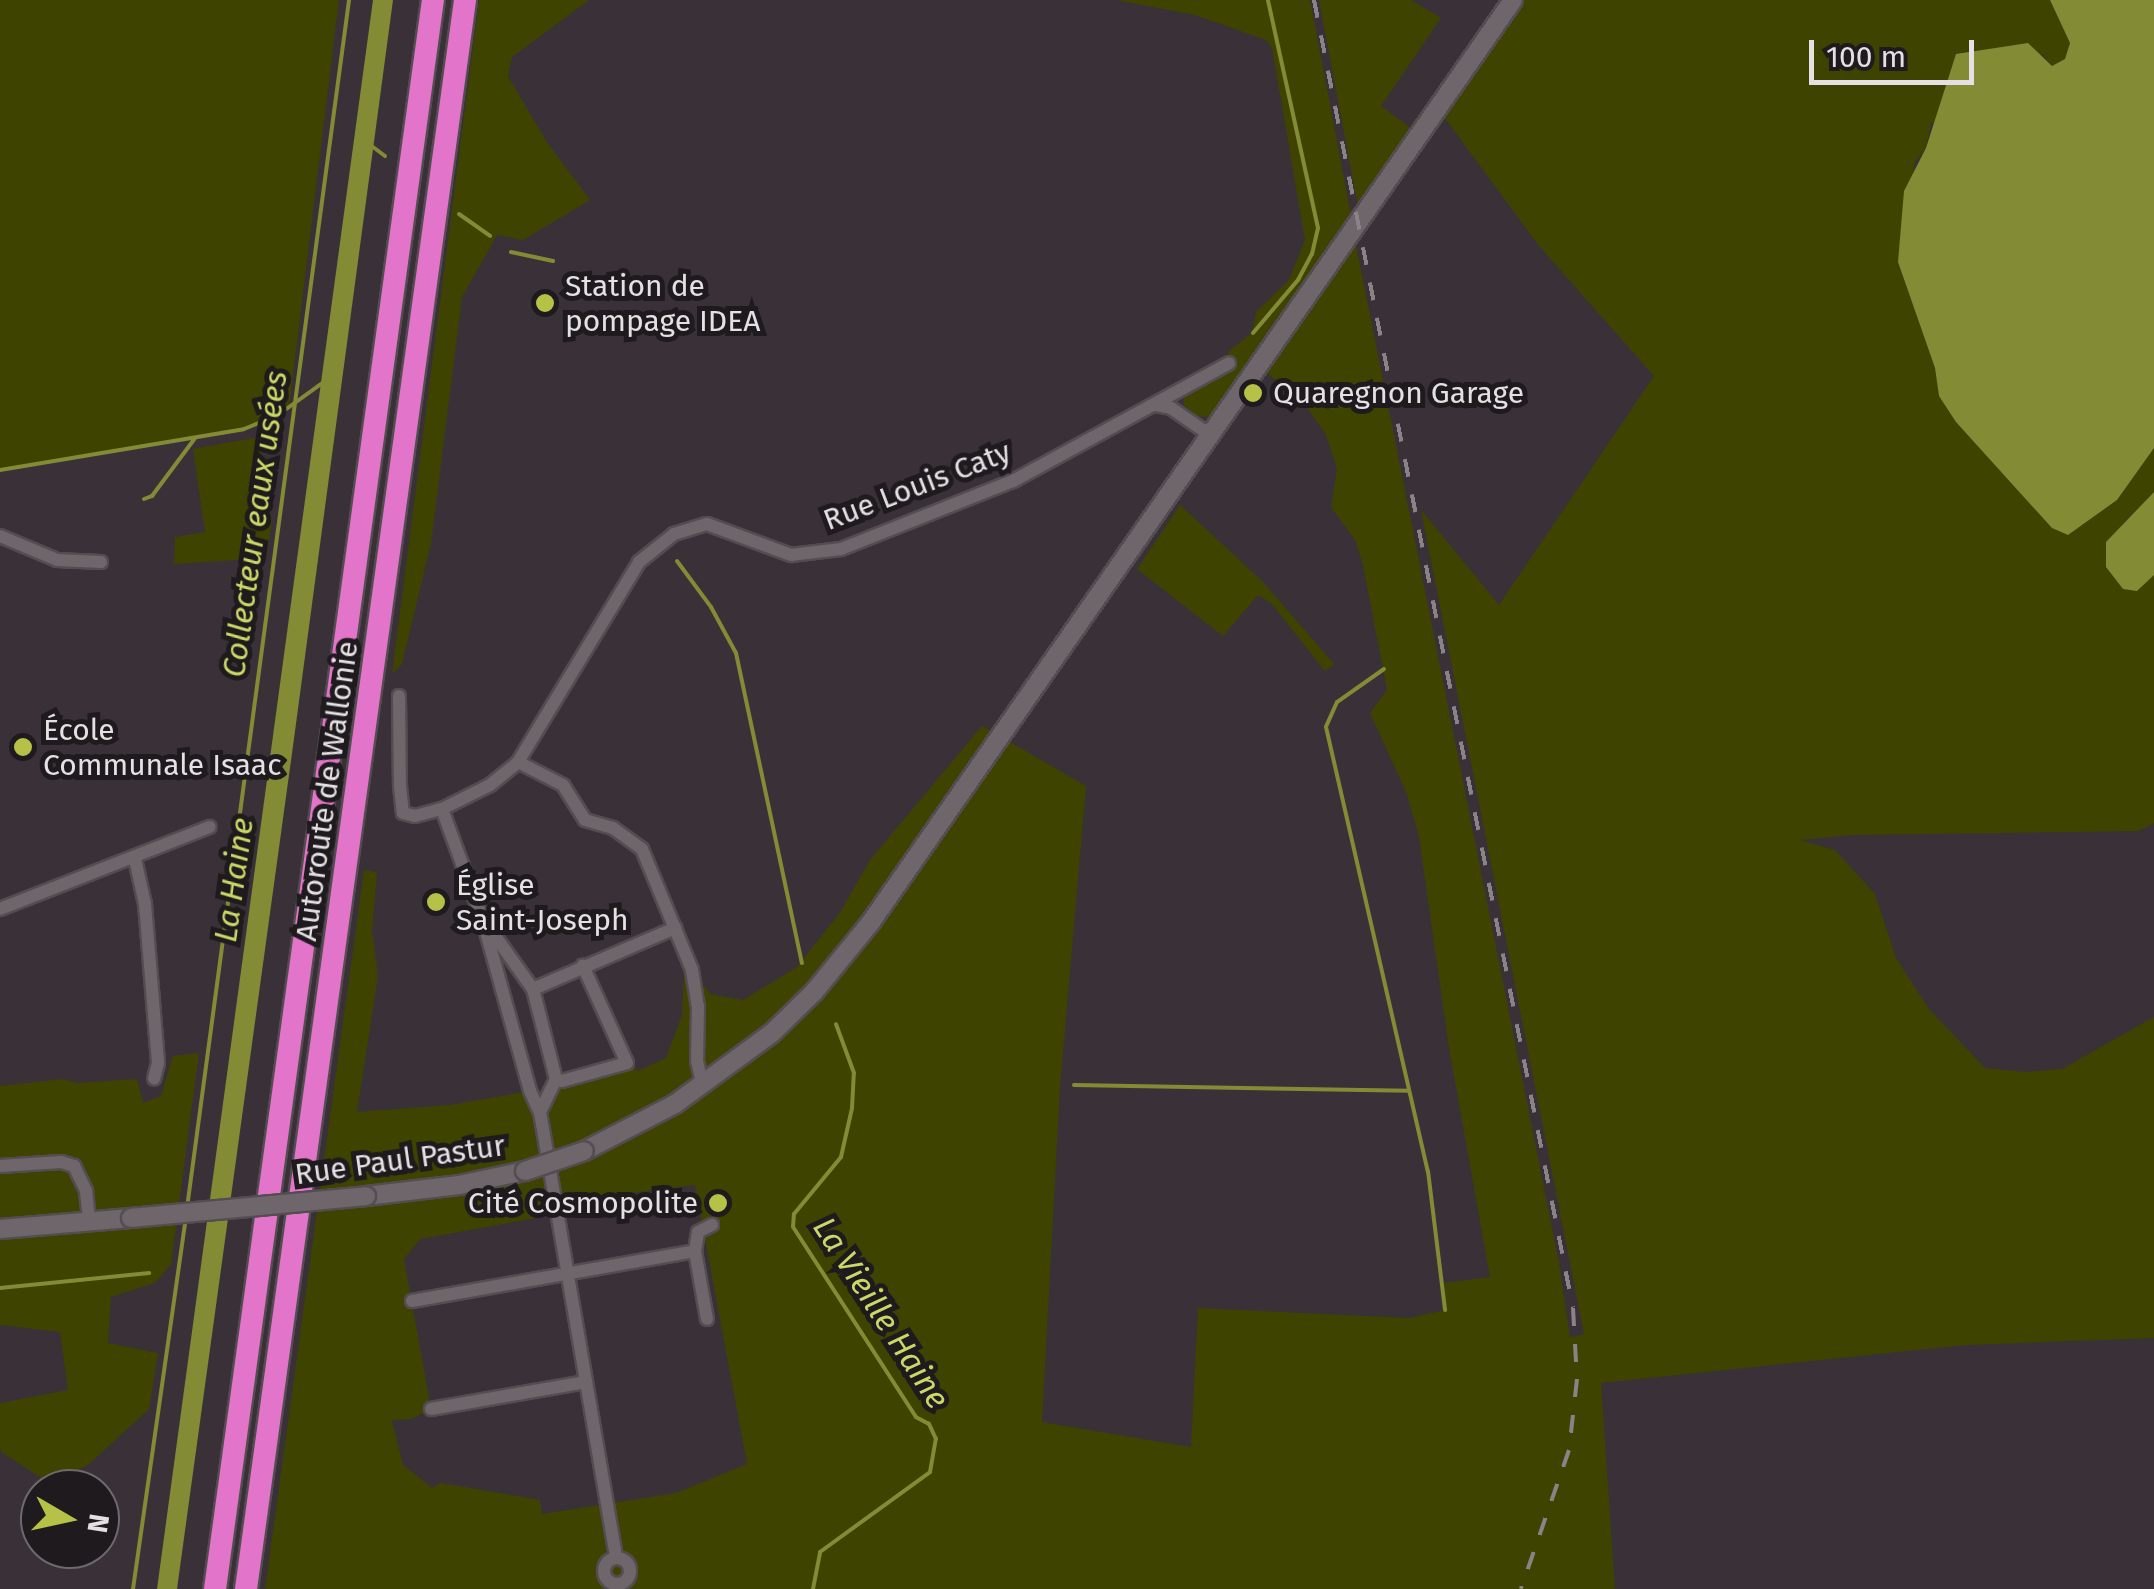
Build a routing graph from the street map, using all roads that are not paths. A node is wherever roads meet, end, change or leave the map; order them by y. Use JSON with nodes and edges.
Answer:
{"nodes":[{"id":1,"x":433,"y":0,"type":"edge"},
{"id":2,"x":465,"y":0,"type":"edge"},
{"id":3,"x":1513,"y":0,"type":"edge"},
{"id":4,"x":1228,"y":362,"type":"dead end"},
{"id":5,"x":1153,"y":406,"type":"junction"},
{"id":6,"x":1210,"y":435,"type":"junction"},
{"id":7,"x":0,"y":536,"type":"edge"},
{"id":8,"x":101,"y":562,"type":"dead end"},
{"id":9,"x":399,"y":696,"type":"dead end"},
{"id":10,"x":518,"y":762,"type":"junction"},
{"id":11,"x":442,"y":809,"type":"junction"},
{"id":12,"x":209,"y":828,"type":"dead end"},
{"id":13,"x":135,"y":859,"type":"junction"},
{"id":14,"x":0,"y":910,"type":"edge"},
{"id":15,"x":483,"y":920,"type":"junction"},
{"id":16,"x":675,"y":928,"type":"junction"},
{"id":17,"x":583,"y":966,"type":"junction"},
{"id":18,"x":532,"y":989,"type":"junction"},
{"id":19,"x":154,"y":1078,"type":"dead end"},
{"id":20,"x":559,"y":1080,"type":"junction"},
{"id":21,"x":703,"y":1086,"type":"junction"},
{"id":22,"x":540,"y":1112,"type":"junction"},
{"id":23,"x":0,"y":1166,"type":"edge"},
{"id":24,"x":89,"y":1221,"type":"junction"},
{"id":25,"x":712,"y":1225,"type":"dead end"},
{"id":26,"x":0,"y":1230,"type":"edge"},
{"id":27,"x":695,"y":1251,"type":"junction"},
{"id":28,"x":568,"y":1274,"type":"junction"},
{"id":29,"x":412,"y":1301,"type":"dead end"},
{"id":30,"x":707,"y":1319,"type":"dead end"},
{"id":31,"x":586,"y":1382,"type":"junction"},
{"id":32,"x":431,"y":1410,"type":"dead end"},
{"id":33,"x":616,"y":1558,"type":"dead end"},
{"id":34,"x":215,"y":1589,"type":"edge"},
{"id":35,"x":246,"y":1589,"type":"edge"}],
"edges":[{"from":1,"to":34,"type":"highway","name":"Autoroute de Wallonie"},
{"from":2,"to":35,"type":"highway","name":"Autoroute de Wallonie"},
{"from":3,"to":6,"type":"main road"},
{"from":4,"to":5,"type":"street","name":"Rue Louis Caty"},
{"from":5,"to":6,"type":"street"},
{"from":5,"to":10,"type":"street","name":"Rue Louis Caty"},
{"from":6,"to":21,"type":"main road","name":"Rue Paul Pastur"},
{"from":7,"to":8,"type":"street"},
{"from":9,"to":11,"type":"street","name":"Rue Louis Caty"},
{"from":10,"to":11,"type":"street","name":"Rue Louis Caty"},
{"from":10,"to":16,"type":"street"},
{"from":11,"to":15,"type":"street"},
{"from":12,"to":13,"type":"street"},
{"from":13,"to":14,"type":"street"},
{"from":13,"to":19,"type":"street"},
{"from":15,"to":18,"type":"street"},
{"from":15,"to":22,"type":"street"},
{"from":16,"to":17,"type":"street"},
{"from":16,"to":21,"type":"street"},
{"from":17,"to":18,"type":"street"},
{"from":17,"to":20,"type":"street"},
{"from":18,"to":20,"type":"street"},
{"from":20,"to":22,"type":"street"},
{"from":21,"to":24,"type":"main road","name":"Rue Paul Pastur","bridge":true},
{"from":22,"to":28,"type":"street"},
{"from":23,"to":24,"type":"street"},
{"from":24,"to":26,"type":"main road","name":"Rue Paul Pastur"},
{"from":25,"to":27,"type":"street"},
{"from":27,"to":28,"type":"street"},
{"from":27,"to":30,"type":"street"},
{"from":28,"to":29,"type":"street"},
{"from":28,"to":31,"type":"street"},
{"from":31,"to":32,"type":"street"},
{"from":31,"to":33,"type":"street"}]}
